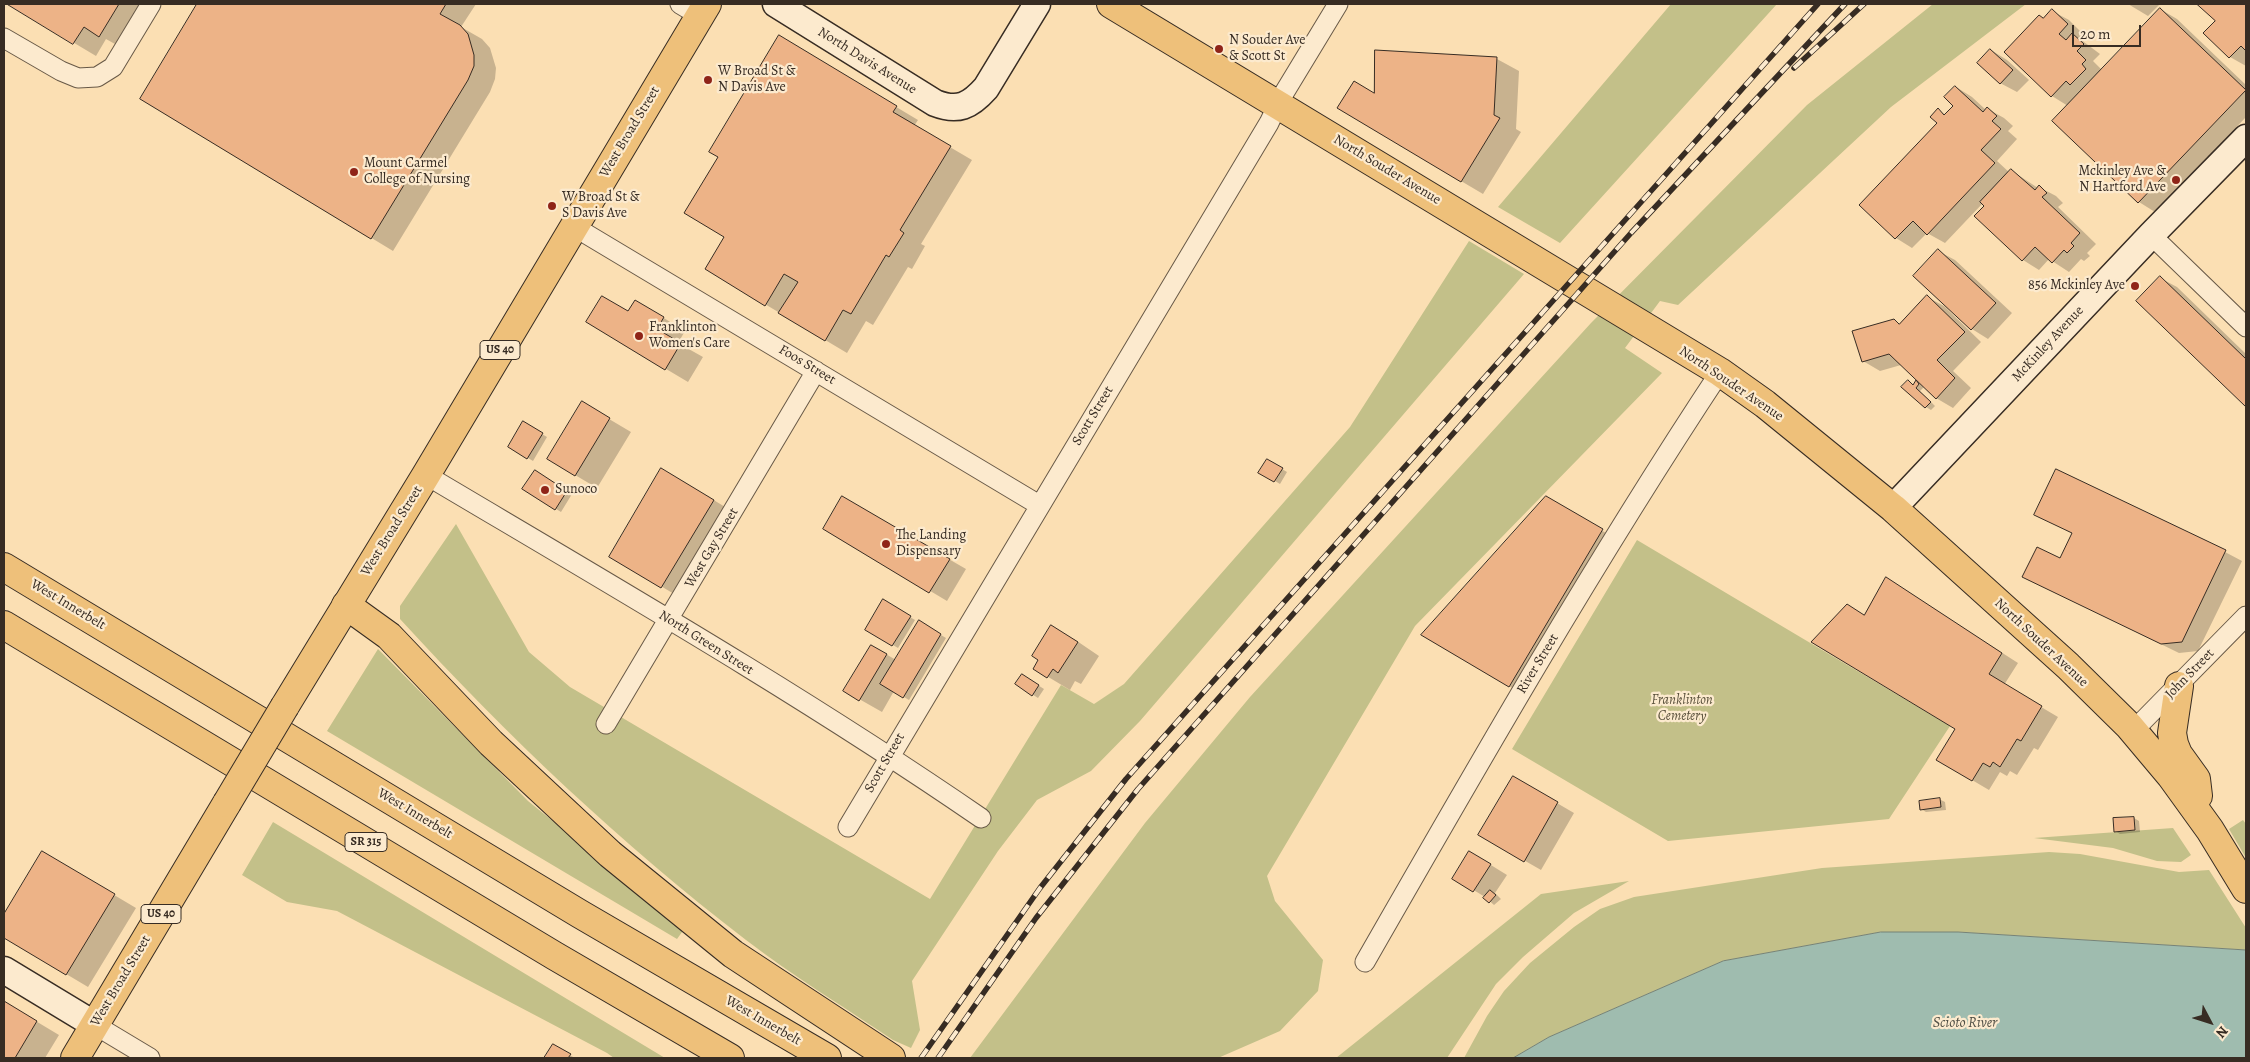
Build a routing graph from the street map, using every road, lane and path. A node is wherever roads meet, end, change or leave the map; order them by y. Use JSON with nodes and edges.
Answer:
{"nodes":[{"id":1,"x":151,"y":4,"type":"edge"},
{"id":2,"x":776,"y":4,"type":"edge"},
{"id":3,"x":1037,"y":4,"type":"edge"},
{"id":4,"x":1111,"y":4,"type":"edge"},
{"id":5,"x":1338,"y":4,"type":"edge"},
{"id":6,"x":695,"y":8,"type":"edge"},
{"id":7,"x":4,"y":38,"type":"edge"},
{"id":8,"x":1278,"y":104,"type":"junction"},
{"id":9,"x":2246,"y":138,"type":"edge"},
{"id":10,"x":573,"y":226,"type":"junction"},
{"id":11,"x":2151,"y":235,"type":"junction"},
{"id":12,"x":2246,"y":327,"type":"edge"},
{"id":13,"x":816,"y":371,"type":"junction"},
{"id":14,"x":1720,"y":372,"type":"junction"},
{"id":15,"x":426,"y":475,"type":"junction"},
{"id":16,"x":1039,"y":505,"type":"junction"},
{"id":17,"x":1893,"y":508,"type":"junction"},
{"id":18,"x":4,"y":567,"type":"edge"},
{"id":19,"x":346,"y":606,"type":"junction"},
{"id":20,"x":2246,"y":616,"type":"edge"},
{"id":21,"x":670,"y":620,"type":"junction"},
{"id":22,"x":4,"y":625,"type":"edge"},
{"id":23,"x":2179,"y":686,"type":"junction"},
{"id":24,"x":606,"y":724,"type":"dead end"},
{"id":25,"x":2133,"y":731,"type":"junction"},
{"id":26,"x":890,"y":755,"type":"junction"},
{"id":27,"x":2200,"y":815,"type":"junction"},
{"id":28,"x":981,"y":818,"type":"dead end"},
{"id":29,"x":848,"y":827,"type":"dead end"},
{"id":30,"x":2241,"y":881,"type":"edge"},
{"id":31,"x":1365,"y":962,"type":"dead end"},
{"id":32,"x":4,"y":970,"type":"edge"},
{"id":33,"x":95,"y":1025,"type":"junction"},
{"id":34,"x":75,"y":1058,"type":"edge"},
{"id":35,"x":150,"y":1058,"type":"edge"},
{"id":36,"x":730,"y":1058,"type":"edge"},
{"id":37,"x":827,"y":1058,"type":"edge"},
{"id":38,"x":891,"y":1058,"type":"edge"}],
"edges":[{"from":1,"to":7,"type":"street"},
{"from":2,"to":3,"type":"main road","name":"North Davis Avenue"},
{"from":4,"to":8,"type":"main road","name":"North Souder Avenue"},
{"from":5,"to":8,"type":"street","name":"Scott Street"},
{"from":6,"to":10,"type":"main road","name":"West Broad Street","number":"US 40"},
{"from":8,"to":14,"type":"main road","name":"North Souder Avenue"},
{"from":8,"to":16,"type":"street","name":"Scott Street"},
{"from":9,"to":11,"type":"main road","name":"McKinley Avenue"},
{"from":10,"to":13,"type":"street","name":"Foos Street"},
{"from":10,"to":15,"type":"main road","name":"West Broad Street","number":"US 40"},
{"from":11,"to":12,"type":"street"},
{"from":11,"to":17,"type":"main road","name":"McKinley Avenue"},
{"from":13,"to":16,"type":"street","name":"Foos Street"},
{"from":13,"to":21,"type":"street","name":"West Gay Street"},
{"from":14,"to":17,"type":"main road","name":"North Souder Avenue"},
{"from":14,"to":31,"type":"street","name":"River Street"},
{"from":15,"to":19,"type":"main road","name":"West Broad Street","number":"US 40"},
{"from":15,"to":21,"type":"street","name":"North Green Street"},
{"from":16,"to":26,"type":"street","name":"Scott Street"},
{"from":17,"to":25,"type":"main road","name":"North Souder Avenue"},
{"from":18,"to":37,"type":"main road","name":"West Innerbelt"},
{"from":19,"to":33,"type":"main road","name":"West Broad Street","number":"US 40","bridge":true},
{"from":19,"to":38,"type":"main road"},
{"from":20,"to":23,"type":"street","name":"John Street"},
{"from":21,"to":24,"type":"street","name":"West Gay Street"},
{"from":21,"to":26,"type":"street","name":"North Green Street"},
{"from":22,"to":36,"type":"main road","number":"SR 315"},
{"from":23,"to":25,"type":"street","name":"John Street"},
{"from":23,"to":27,"type":"main road"},
{"from":25,"to":27,"type":"main road","name":"North Souder Avenue"},
{"from":26,"to":28,"type":"street","name":"North Green Street"},
{"from":26,"to":29,"type":"street","name":"Scott Street"},
{"from":27,"to":30,"type":"main road","name":"North Souder Avenue"},
{"from":32,"to":33,"type":"main road"},
{"from":33,"to":34,"type":"main road","name":"West Broad Street","number":"US 40"},
{"from":33,"to":35,"type":"street"}]}
